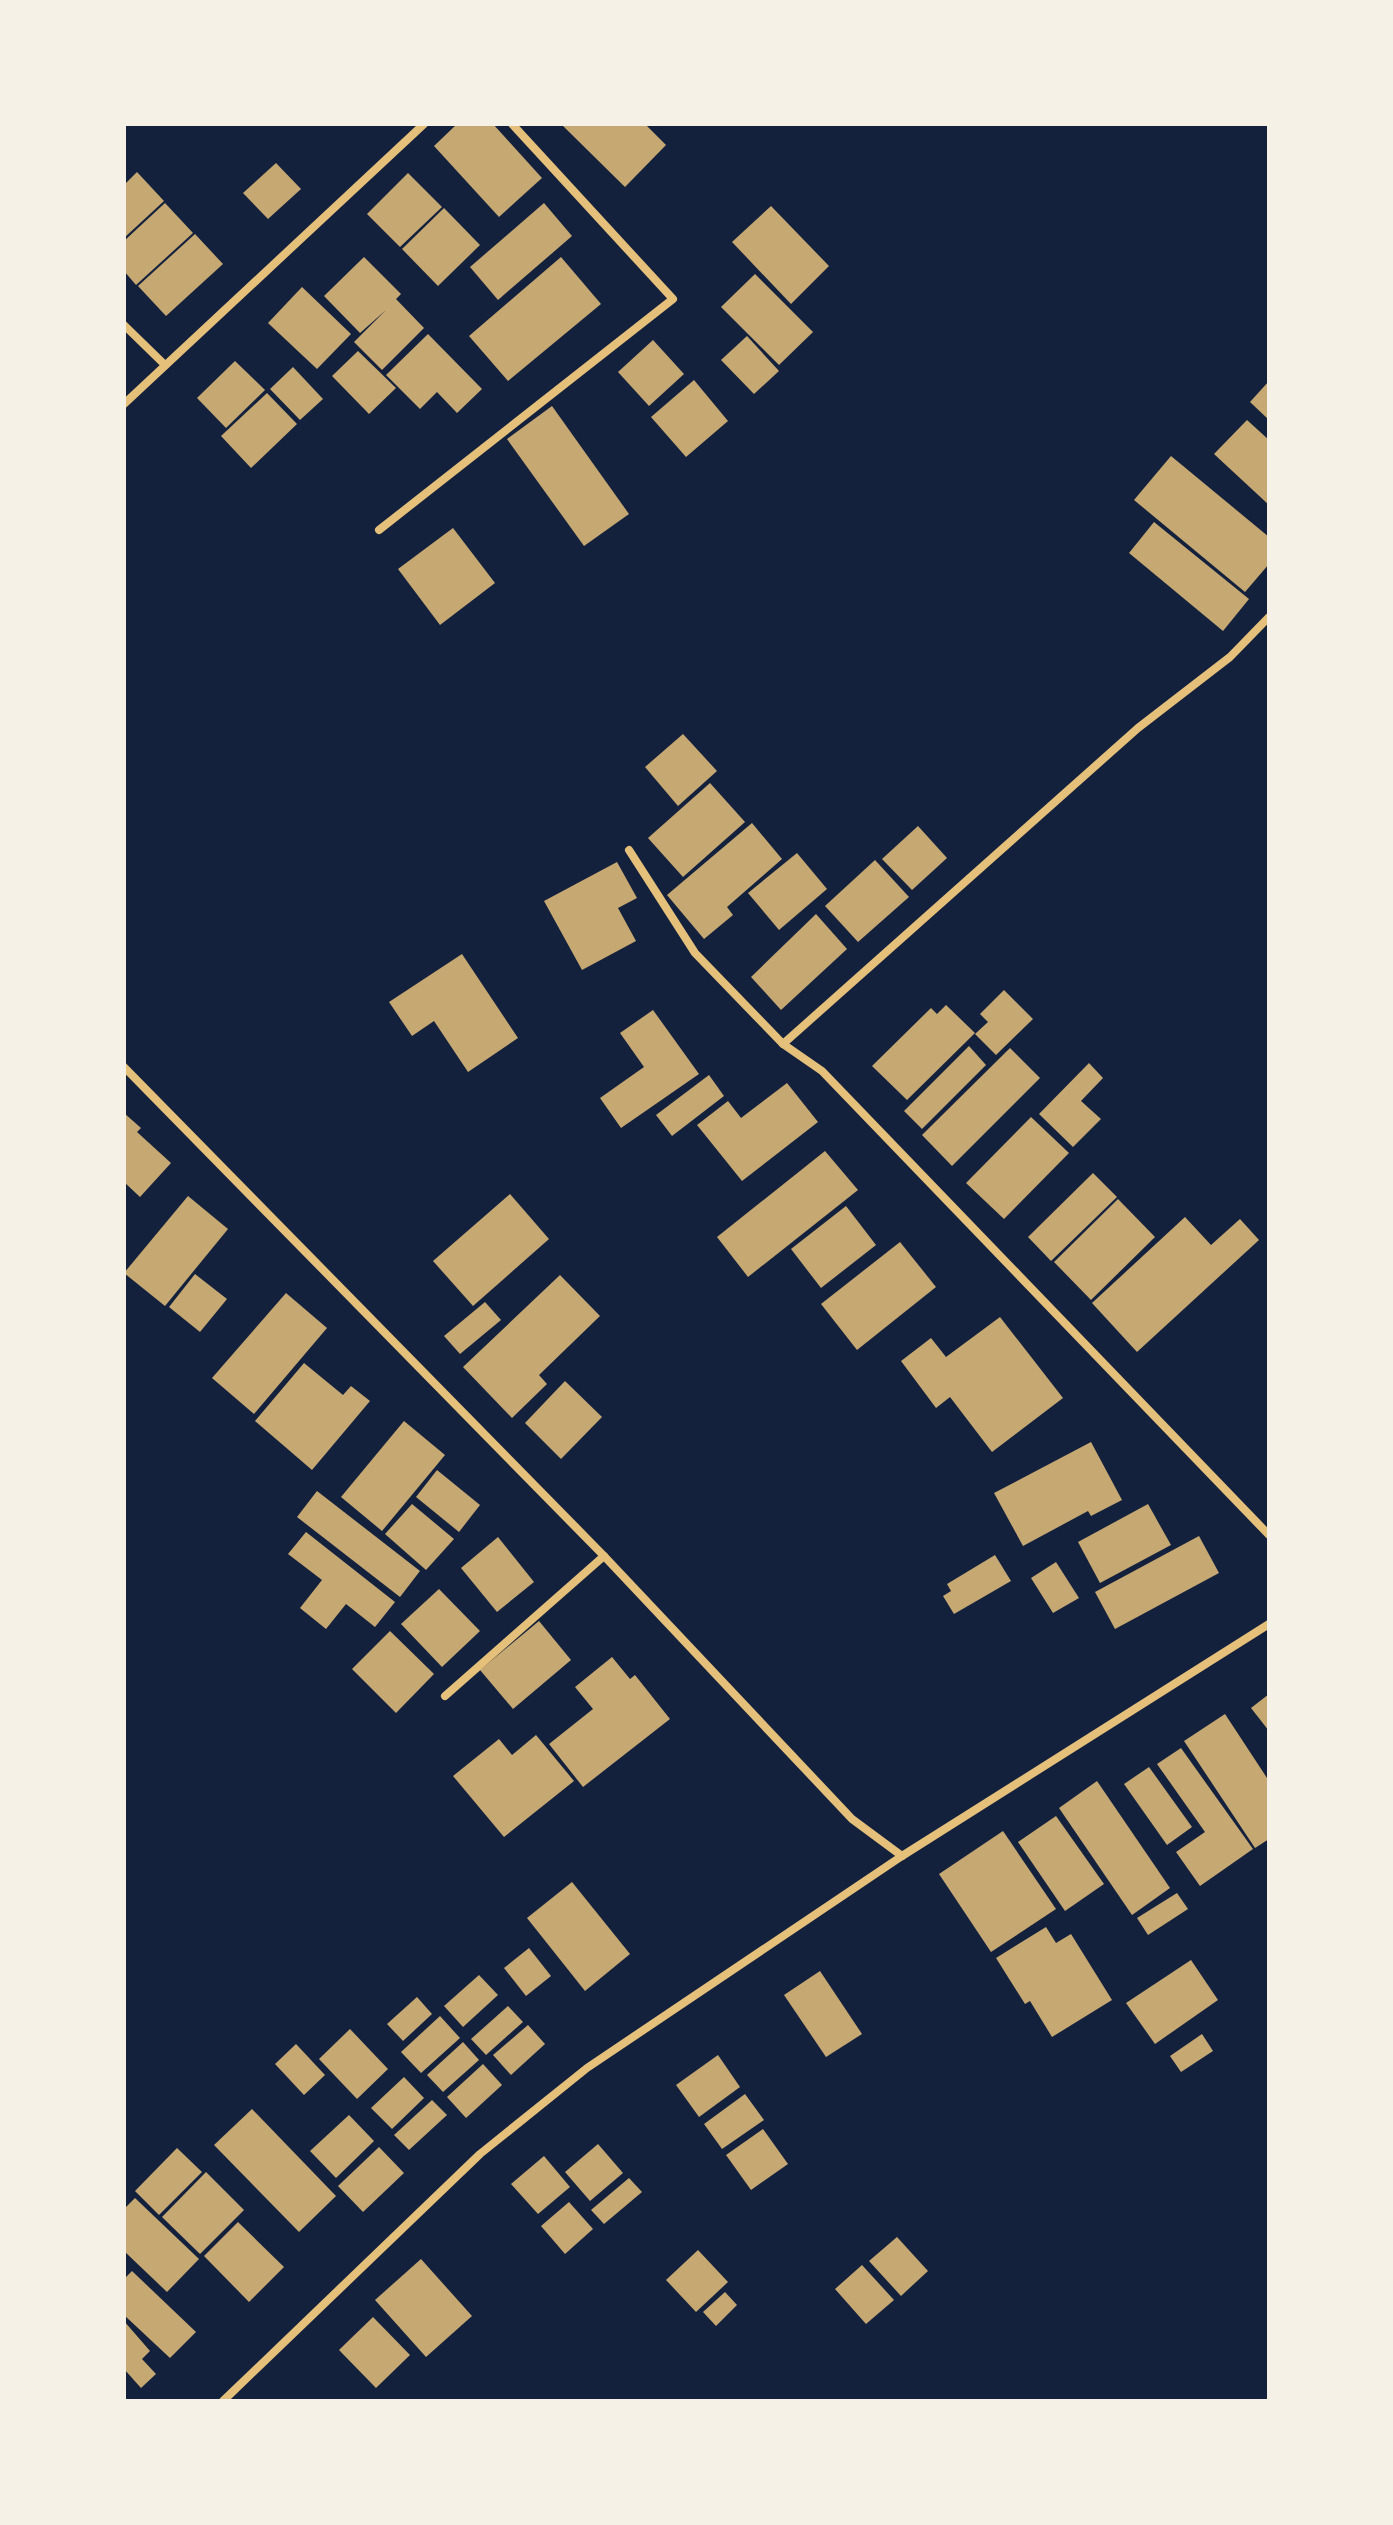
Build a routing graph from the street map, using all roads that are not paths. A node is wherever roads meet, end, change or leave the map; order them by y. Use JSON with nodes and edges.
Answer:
{"nodes":[{"id":1,"x":424,"y":124,"type":"edge"},
{"id":2,"x":512,"y":124,"type":"edge"},
{"id":3,"x":124,"y":325,"type":"edge"},
{"id":4,"x":165,"y":365,"type":"junction"},
{"id":5,"x":124,"y":404,"type":"edge"},
{"id":6,"x":379,"y":530,"type":"dead end"},
{"id":7,"x":1269,"y":617,"type":"edge"},
{"id":8,"x":629,"y":850,"type":"dead end"},
{"id":9,"x":783,"y":1044,"type":"junction"},
{"id":10,"x":124,"y":1067,"type":"edge"},
{"id":11,"x":1269,"y":1535,"type":"edge"},
{"id":12,"x":604,"y":1556,"type":"junction"},
{"id":13,"x":1269,"y":1624,"type":"edge"},
{"id":14,"x":445,"y":1696,"type":"dead end"},
{"id":15,"x":902,"y":1856,"type":"junction"},
{"id":16,"x":223,"y":2401,"type":"edge"}],
"edges":[{"from":1,"to":4,"type":"street"},
{"from":2,"to":6,"type":"street"},
{"from":3,"to":4,"type":"street"},
{"from":4,"to":5,"type":"street"},
{"from":7,"to":9,"type":"street"},
{"from":8,"to":9,"type":"street"},
{"from":9,"to":11,"type":"street"},
{"from":10,"to":12,"type":"street"},
{"from":12,"to":14,"type":"street"},
{"from":12,"to":15,"type":"street"},
{"from":13,"to":15,"type":"street"},
{"from":15,"to":16,"type":"street"}]}
